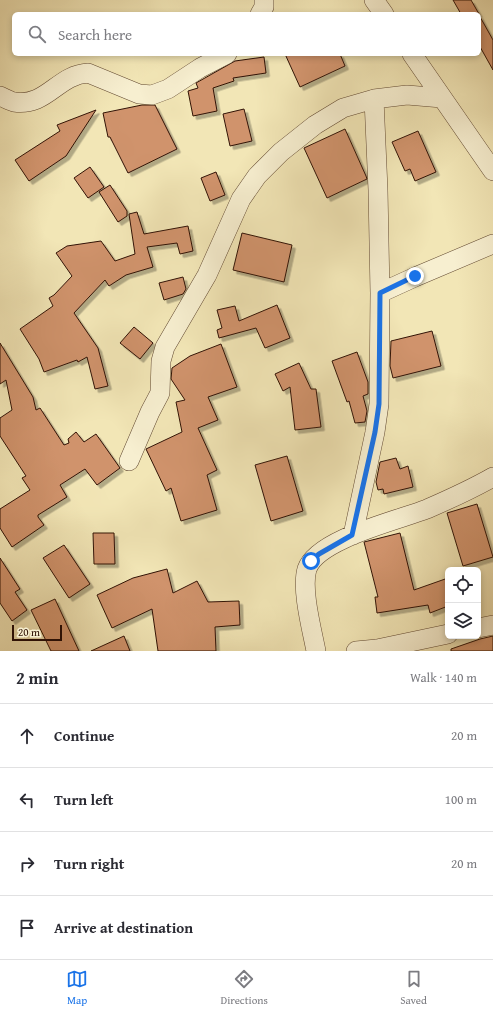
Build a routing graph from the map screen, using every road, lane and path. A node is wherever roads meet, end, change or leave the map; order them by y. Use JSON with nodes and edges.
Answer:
{"nodes":[{"id":1,"x":264,"y":0,"type":"edge"},
{"id":2,"x":374,"y":0,"type":"edge"},
{"id":3,"x":261,"y":12,"type":"edge"},
{"id":4,"x":383,"y":12,"type":"edge"},
{"id":5,"x":223,"y":56,"type":"edge"},
{"id":6,"x":413,"y":56,"type":"edge"},
{"id":7,"x":442,"y":98,"type":"junction"},
{"id":8,"x":374,"y":99,"type":"junction"},
{"id":9,"x":5,"y":103,"type":"edge"},
{"id":10,"x":493,"y":171,"type":"edge"},
{"id":11,"x":493,"y":244,"type":"edge"},
{"id":12,"x":380,"y":293,"type":"junction"},
{"id":13,"x":129,"y":461,"type":"dead end"},
{"id":14,"x":493,"y":477,"type":"edge"},
{"id":15,"x":352,"y":535,"type":"junction"},
{"id":16,"x":493,"y":625,"type":"edge"},
{"id":17,"x":481,"y":627,"type":"edge"},
{"id":18,"x":445,"y":635,"type":"edge"},
{"id":19,"x":316,"y":651,"type":"edge"},
{"id":20,"x":356,"y":651,"type":"edge"}],
"edges":[{"from":1,"to":3,"type":"street"},
{"from":2,"to":4,"type":"street"},
{"from":5,"to":9,"type":"street"},
{"from":6,"to":7,"type":"street"},
{"from":7,"to":8,"type":"street"},
{"from":7,"to":10,"type":"street"},
{"from":8,"to":12,"type":"street"},
{"from":8,"to":13,"type":"street"},
{"from":11,"to":12,"type":"street"},
{"from":12,"to":15,"type":"street"},
{"from":14,"to":15,"type":"street"},
{"from":15,"to":19,"type":"street"},
{"from":16,"to":17,"type":"street"},
{"from":18,"to":20,"type":"street"}]}
